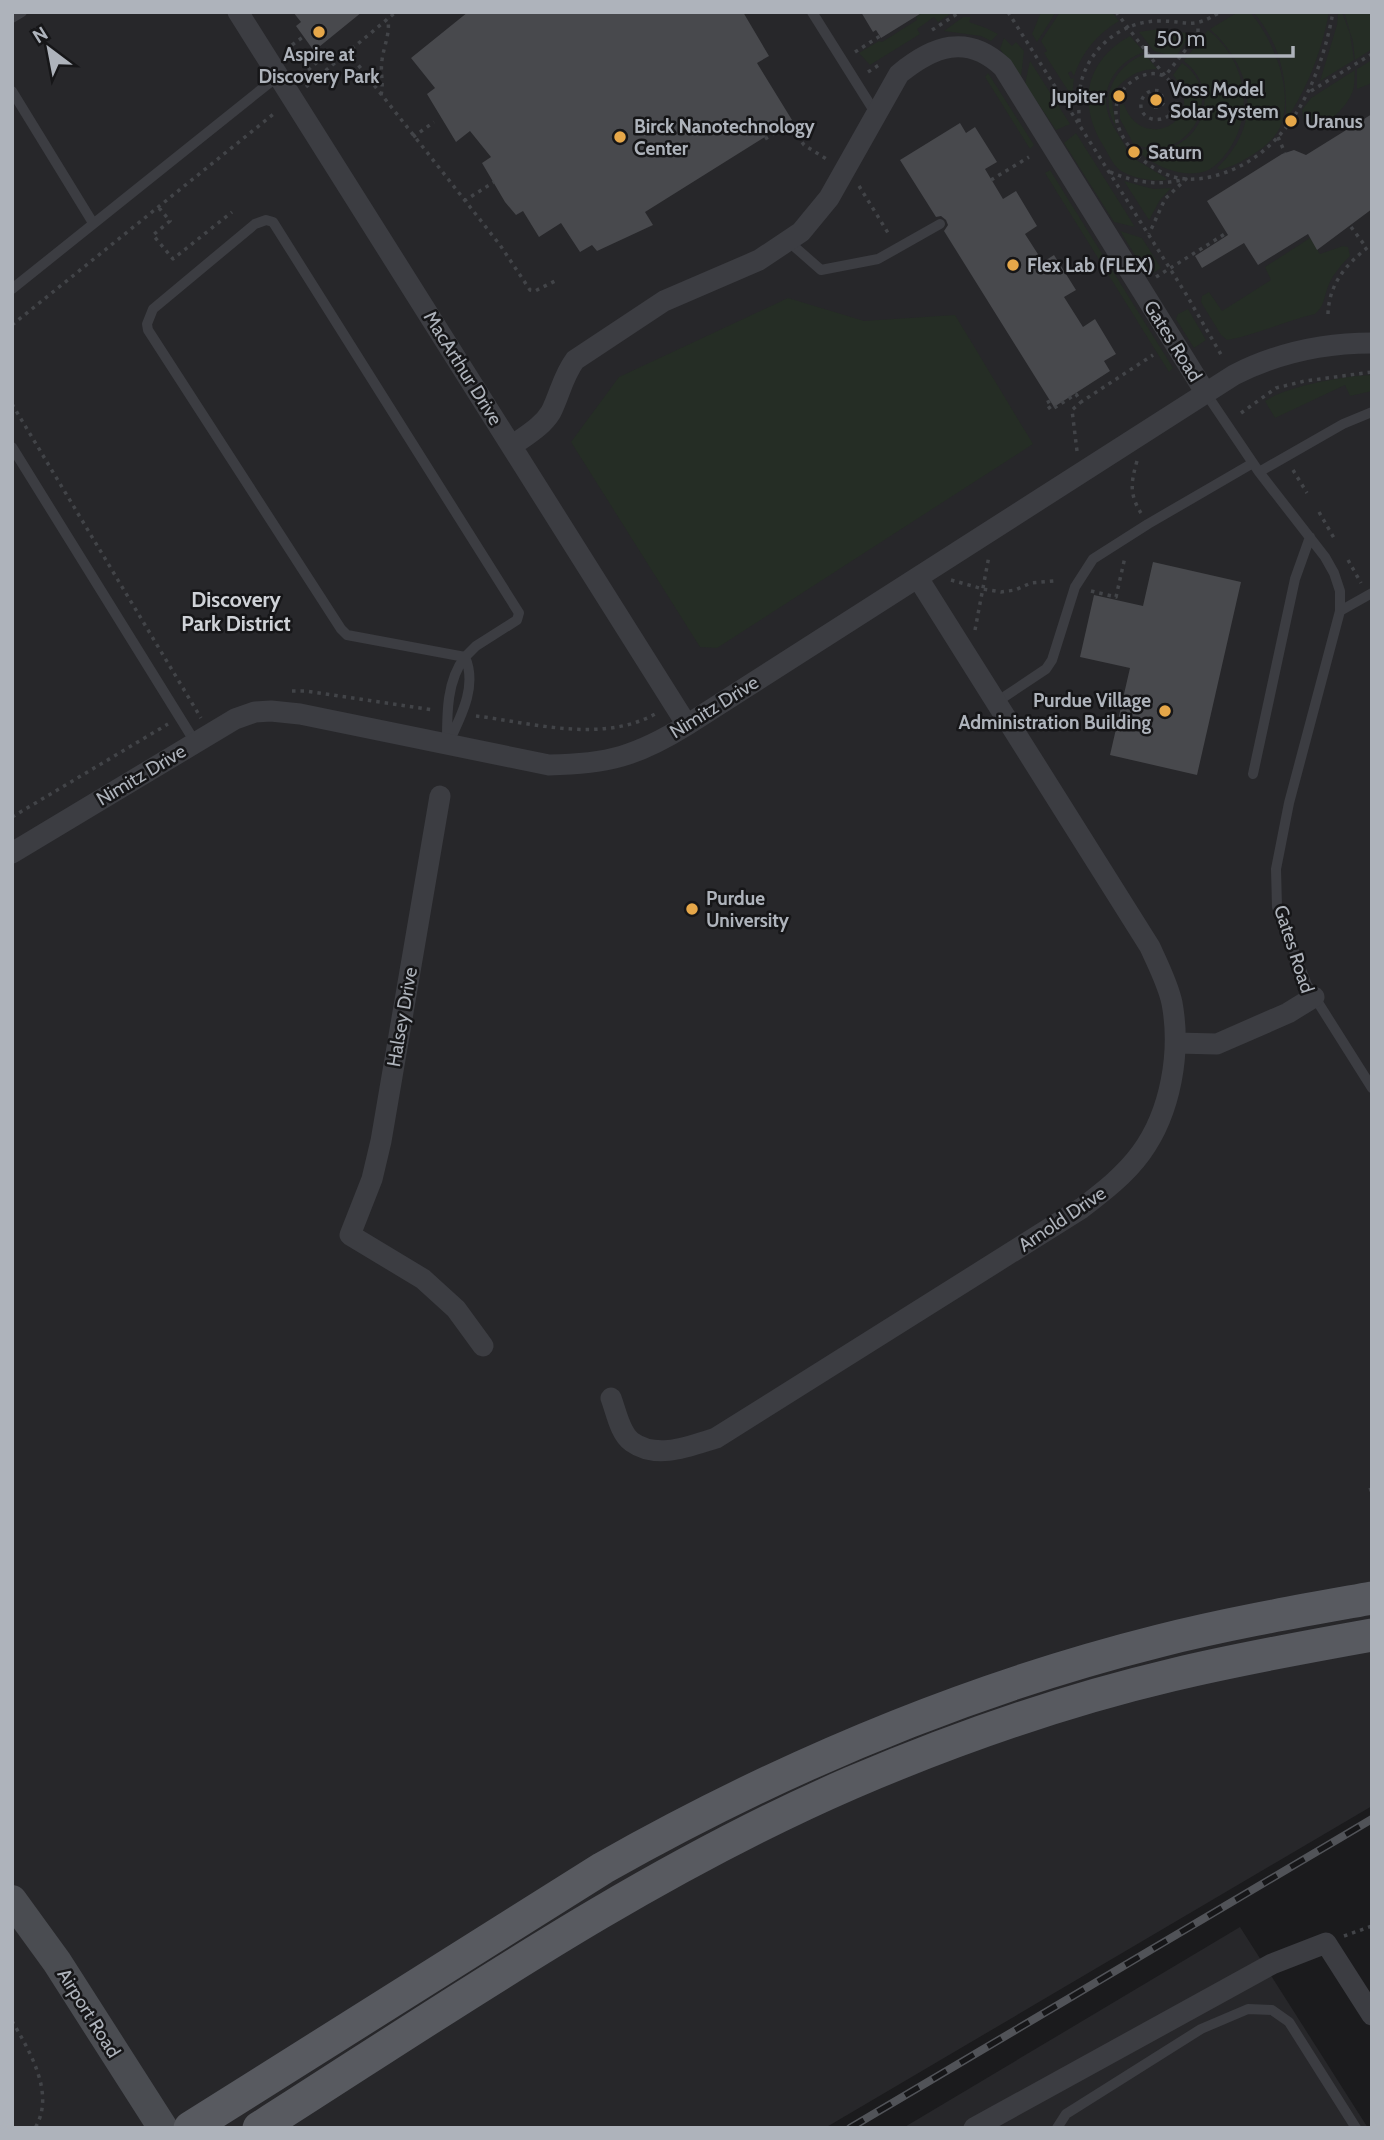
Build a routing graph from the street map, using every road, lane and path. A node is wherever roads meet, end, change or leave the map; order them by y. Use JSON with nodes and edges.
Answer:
{"nodes":[{"id":1,"x":22,"y":12,"type":"edge"},
{"id":2,"x":238,"y":12,"type":"edge"},
{"id":3,"x":396,"y":12,"type":"edge"},
{"id":4,"x":812,"y":12,"type":"edge"},
{"id":5,"x":1008,"y":12,"type":"edge"},
{"id":6,"x":1116,"y":12,"type":"edge"},
{"id":7,"x":1220,"y":12,"type":"edge"},
{"id":8,"x":1333,"y":12,"type":"edge"},
{"id":9,"x":12,"y":18,"type":"edge"},
{"id":10,"x":388,"y":19,"type":"junction"},
{"id":11,"x":1198,"y":24,"type":"junction"},
{"id":12,"x":1128,"y":27,"type":"junction"},
{"id":13,"x":880,"y":36,"type":"dead end"},
{"id":14,"x":303,"y":37,"type":"dead end"},
{"id":15,"x":292,"y":45,"type":"dead end"},
{"id":16,"x":316,"y":50,"type":"dead end"},
{"id":17,"x":348,"y":52,"type":"junction"},
{"id":18,"x":1372,"y":54,"type":"edge"},
{"id":19,"x":842,"y":60,"type":"junction"},
{"id":20,"x":308,"y":71,"type":"dead end"},
{"id":21,"x":278,"y":76,"type":"junction"},
{"id":22,"x":1165,"y":76,"type":"junction"},
{"id":23,"x":302,"y":91,"type":"dead end"},
{"id":24,"x":12,"y":92,"type":"edge"},
{"id":25,"x":1309,"y":93,"type":"junction"},
{"id":26,"x":381,"y":95,"type":"junction"},
{"id":27,"x":282,"y":107,"type":"dead end"},
{"id":28,"x":1154,"y":107,"type":"dead end"},
{"id":29,"x":876,"y":114,"type":"junction"},
{"id":30,"x":434,"y":122,"type":"dead end"},
{"id":31,"x":1079,"y":124,"type":"junction"},
{"id":32,"x":413,"y":137,"type":"junction"},
{"id":33,"x":1278,"y":137,"type":"junction"},
{"id":34,"x":765,"y":139,"type":"dead end"},
{"id":35,"x":1285,"y":153,"type":"dead end"},
{"id":36,"x":1029,"y":157,"type":"dead end"},
{"id":37,"x":833,"y":163,"type":"dead end"},
{"id":38,"x":1108,"y":171,"type":"junction"},
{"id":39,"x":855,"y":179,"type":"dead end"},
{"id":40,"x":1186,"y":179,"type":"junction"},
{"id":41,"x":991,"y":180,"type":"dead end"},
{"id":42,"x":494,"y":182,"type":"dead end"},
{"id":43,"x":464,"y":201,"type":"junction"},
{"id":44,"x":159,"y":208,"type":"junction"},
{"id":45,"x":232,"y":212,"type":"dead end"},
{"id":46,"x":93,"y":223,"type":"junction"},
{"id":47,"x":940,"y":224,"type":"dead end"},
{"id":48,"x":1351,"y":227,"type":"dead end"},
{"id":49,"x":1228,"y":232,"type":"dead end"},
{"id":50,"x":1149,"y":235,"type":"junction"},
{"id":51,"x":788,"y":241,"type":"junction"},
{"id":52,"x":1372,"y":244,"type":"edge"},
{"id":53,"x":897,"y":248,"type":"junction"},
{"id":54,"x":1367,"y":248,"type":"junction"},
{"id":55,"x":1170,"y":268,"type":"junction"},
{"id":56,"x":555,"y":281,"type":"dead end"},
{"id":57,"x":1139,"y":287,"type":"junction"},
{"id":58,"x":12,"y":289,"type":"edge"},
{"id":59,"x":1328,"y":314,"type":"dead end"},
{"id":60,"x":12,"y":325,"type":"edge"},
{"id":61,"x":1372,"y":343,"type":"edge"},
{"id":62,"x":1153,"y":355,"type":"dead end"},
{"id":63,"x":1224,"y":359,"type":"dead end"},
{"id":64,"x":1372,"y":372,"type":"edge"},
{"id":65,"x":1090,"y":387,"type":"dead end"},
{"id":66,"x":1205,"y":392,"type":"junction"},
{"id":67,"x":1093,"y":393,"type":"junction"},
{"id":68,"x":1050,"y":401,"type":"dead end"},
{"id":69,"x":1081,"y":402,"type":"junction"},
{"id":70,"x":12,"y":404,"type":"edge"},
{"id":71,"x":1372,"y":412,"type":"edge"},
{"id":72,"x":1241,"y":413,"type":"dead end"},
{"id":73,"x":512,"y":446,"type":"junction"},
{"id":74,"x":12,"y":447,"type":"edge"},
{"id":75,"x":1077,"y":453,"type":"dead end"},
{"id":76,"x":1138,"y":457,"type":"dead end"},
{"id":77,"x":1256,"y":468,"type":"junction"},
{"id":78,"x":1293,"y":470,"type":"dead end"},
{"id":79,"x":1307,"y":493,"type":"dead end"},
{"id":80,"x":1319,"y":512,"type":"dead end"},
{"id":81,"x":1148,"y":524,"type":"junction"},
{"id":82,"x":1310,"y":537,"type":"junction"},
{"id":83,"x":1334,"y":538,"type":"dead end"},
{"id":84,"x":1124,"y":539,"type":"junction"},
{"id":85,"x":989,"y":554,"type":"dead end"},
{"id":86,"x":1348,"y":560,"type":"dead end"},
{"id":87,"x":918,"y":578,"type":"junction"},
{"id":88,"x":951,"y":580,"type":"dead end"},
{"id":89,"x":1054,"y":581,"type":"dead end"},
{"id":90,"x":1362,"y":584,"type":"dead end"},
{"id":91,"x":983,"y":589,"type":"junction"},
{"id":92,"x":1091,"y":591,"type":"dead end"},
{"id":93,"x":1372,"y":593,"type":"edge"},
{"id":94,"x":1340,"y":611,"type":"junction"},
{"id":95,"x":974,"y":633,"type":"dead end"},
{"id":96,"x":465,"y":657,"type":"junction"},
{"id":97,"x":286,"y":691,"type":"dead end"},
{"id":98,"x":995,"y":703,"type":"junction"},
{"id":99,"x":674,"y":704,"type":"junction"},
{"id":100,"x":447,"y":712,"type":"junction"},
{"id":101,"x":463,"y":714,"type":"junction"},
{"id":102,"x":179,"y":717,"type":"junction"},
{"id":103,"x":687,"y":725,"type":"junction"},
{"id":104,"x":198,"y":731,"type":"junction"},
{"id":105,"x":446,"y":746,"type":"junction"},
{"id":106,"x":1253,"y":774,"type":"dead end"},
{"id":107,"x":440,"y":796,"type":"dead end"},
{"id":108,"x":12,"y":817,"type":"edge"},
{"id":109,"x":12,"y":853,"type":"edge"},
{"id":110,"x":1314,"y":997,"type":"junction"},
{"id":111,"x":1176,"y":1043,"type":"junction"},
{"id":112,"x":1372,"y":1088,"type":"edge"},
{"id":113,"x":483,"y":1346,"type":"dead end"},
{"id":114,"x":611,"y":1398,"type":"dead end"},
{"id":115,"x":1372,"y":1598,"type":"edge"},
{"id":116,"x":1372,"y":1635,"type":"edge"},
{"id":117,"x":12,"y":1900,"type":"edge"},
{"id":118,"x":1372,"y":1926,"type":"edge"},
{"id":119,"x":1326,"y":1942,"type":"junction"},
{"id":120,"x":1372,"y":2015,"type":"edge"},
{"id":121,"x":12,"y":2021,"type":"edge"},
{"id":122,"x":35,"y":2128,"type":"edge"},
{"id":123,"x":163,"y":2128,"type":"edge"},
{"id":124,"x":190,"y":2128,"type":"edge"},
{"id":125,"x":259,"y":2128,"type":"edge"},
{"id":126,"x":974,"y":2128,"type":"edge"},
{"id":127,"x":1057,"y":2128,"type":"edge"},
{"id":128,"x":1356,"y":2128,"type":"edge"}],
"edges":[{"from":1,"to":9,"type":"lane"},
{"from":2,"to":21,"type":"street","name":"MacArthur Drive"},
{"from":3,"to":10,"type":"path"},
{"from":4,"to":19,"type":"lane"},
{"from":5,"to":31,"type":"path"},
{"from":6,"to":12,"type":"path"},
{"from":7,"to":11,"type":"path"},
{"from":8,"to":25,"type":"path"},
{"from":10,"to":17,"type":"path"},
{"from":10,"to":26,"type":"path"},
{"from":11,"to":12,"type":"path"},
{"from":11,"to":22,"type":"path"},
{"from":12,"to":22,"type":"path"},
{"from":12,"to":31,"type":"path"},
{"from":13,"to":19,"type":"path"},
{"from":14,"to":15,"type":"path"},
{"from":16,"to":20,"type":"path"},
{"from":17,"to":23,"type":"path"},
{"from":17,"to":26,"type":"path"},
{"from":18,"to":25,"type":"path"},
{"from":19,"to":29,"type":"lane"},
{"from":21,"to":46,"type":"lane"},
{"from":21,"to":73,"type":"street","name":"MacArthur Drive"},
{"from":22,"to":28,"type":"path"},
{"from":22,"to":40,"type":"path"},
{"from":24,"to":46,"type":"lane"},
{"from":25,"to":33,"type":"path"},
{"from":26,"to":32,"type":"path"},
{"from":27,"to":44,"type":"path"},
{"from":29,"to":51,"type":"street","name":"Gates Road"},
{"from":29,"to":57,"type":"street","name":"Gates Road"},
{"from":30,"to":32,"type":"path"},
{"from":31,"to":38,"type":"path"},
{"from":32,"to":43,"type":"path"},
{"from":33,"to":35,"type":"path"},
{"from":33,"to":40,"type":"path"},
{"from":34,"to":37,"type":"path"},
{"from":36,"to":41,"type":"path"},
{"from":38,"to":40,"type":"path"},
{"from":38,"to":50,"type":"path"},
{"from":39,"to":53,"type":"path"},
{"from":40,"to":50,"type":"path"},
{"from":42,"to":43,"type":"path"},
{"from":43,"to":56,"type":"path"},
{"from":44,"to":45,"type":"path"},
{"from":44,"to":60,"type":"path"},
{"from":46,"to":58,"type":"lane"},
{"from":47,"to":53,"type":"lane"},
{"from":48,"to":54,"type":"path"},
{"from":49,"to":55,"type":"path"},
{"from":50,"to":55,"type":"path"},
{"from":51,"to":53,"type":"lane"},
{"from":51,"to":73,"type":"street","name":"Gates Road"},
{"from":52,"to":54,"type":"path"},
{"from":54,"to":59,"type":"path"},
{"from":55,"to":57,"type":"path"},
{"from":55,"to":63,"type":"path"},
{"from":57,"to":66,"type":"street","name":"Gates Road"},
{"from":61,"to":66,"type":"street","name":"Nimitz Drive"},
{"from":62,"to":67,"type":"path"},
{"from":64,"to":72,"type":"path"},
{"from":65,"to":67,"type":"path"},
{"from":66,"to":77,"type":"lane","name":"Gates Road"},
{"from":66,"to":87,"type":"street","name":"Nimitz Drive"},
{"from":67,"to":69,"type":"path"},
{"from":68,"to":69,"type":"path"},
{"from":69,"to":75,"type":"path"},
{"from":70,"to":104,"type":"path"},
{"from":71,"to":77,"type":"lane"},
{"from":73,"to":99,"type":"street","name":"MacArthur Drive"},
{"from":74,"to":102,"type":"lane"},
{"from":76,"to":81,"type":"path"},
{"from":77,"to":81,"type":"lane"},
{"from":77,"to":82,"type":"lane","name":"Gates Road"},
{"from":78,"to":79,"type":"path"},
{"from":80,"to":83,"type":"path"},
{"from":81,"to":84,"type":"lane"},
{"from":82,"to":94,"type":"lane","name":"Gates Road"},
{"from":82,"to":106,"type":"lane"},
{"from":84,"to":92,"type":"path"},
{"from":84,"to":98,"type":"lane"},
{"from":85,"to":91,"type":"path"},
{"from":86,"to":90,"type":"path"},
{"from":87,"to":98,"type":"street","name":"Arnold Drive"},
{"from":87,"to":103,"type":"street","name":"Nimitz Drive"},
{"from":88,"to":91,"type":"path"},
{"from":89,"to":91,"type":"path"},
{"from":91,"to":95,"type":"path"},
{"from":93,"to":94,"type":"lane"},
{"from":94,"to":110,"type":"lane","name":"Gates Road"},
{"from":96,"to":96,"type":"lane"},
{"from":96,"to":100,"type":"lane"},
{"from":96,"to":101,"type":"lane"},
{"from":97,"to":100,"type":"path"},
{"from":98,"to":111,"type":"street","name":"Arnold Drive"},
{"from":99,"to":101,"type":"path"},
{"from":99,"to":103,"type":"street","name":"MacArthur Drive"},
{"from":100,"to":105,"type":"lane"},
{"from":101,"to":105,"type":"lane"},
{"from":102,"to":104,"type":"lane"},
{"from":102,"to":108,"type":"path"},
{"from":103,"to":105,"type":"street","name":"Nimitz Drive"},
{"from":104,"to":105,"type":"street","name":"Nimitz Drive"},
{"from":104,"to":109,"type":"street","name":"Nimitz Drive"},
{"from":107,"to":113,"type":"street","name":"Halsey Drive"},
{"from":110,"to":111,"type":"street","name":"Gates Road"},
{"from":110,"to":112,"type":"lane"},
{"from":111,"to":114,"type":"street","name":"Arnold Drive"},
{"from":115,"to":124,"type":"main road"},
{"from":116,"to":125,"type":"main road"},
{"from":117,"to":123,"type":"street","name":"Airport Road"},
{"from":118,"to":119,"type":"path"},
{"from":119,"to":120,"type":"street"},
{"from":119,"to":126,"type":"street"},
{"from":121,"to":122,"type":"path"},
{"from":127,"to":128,"type":"lane"}]}
